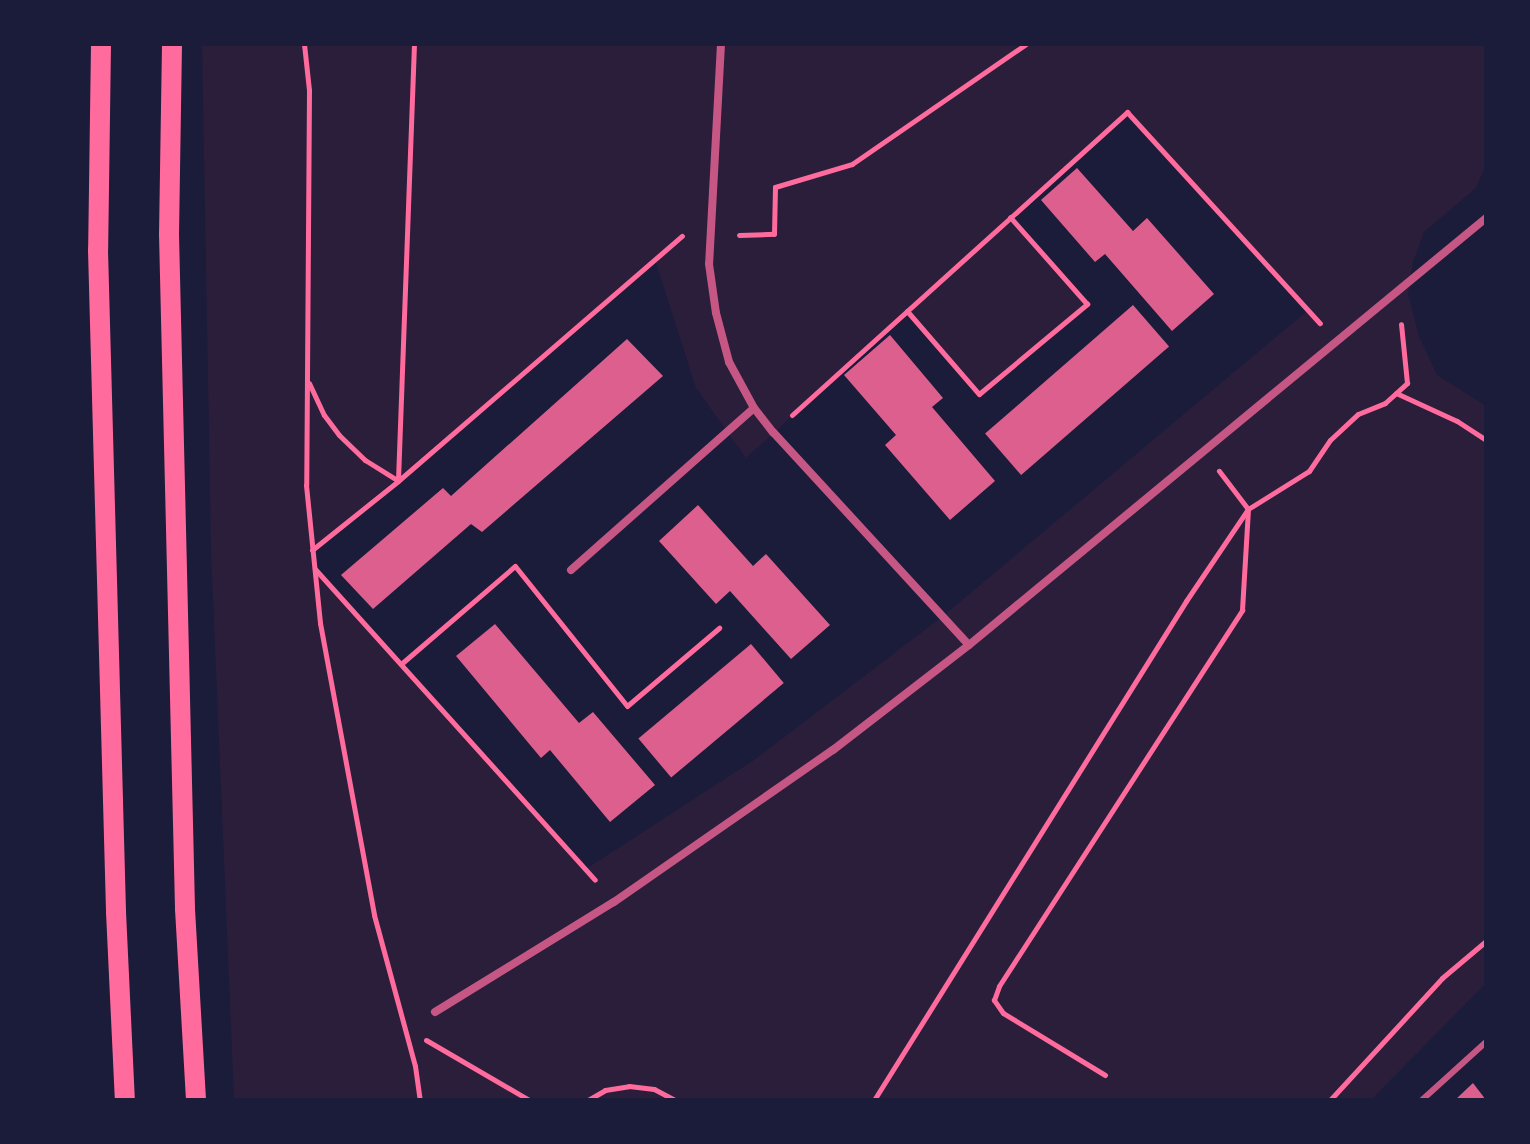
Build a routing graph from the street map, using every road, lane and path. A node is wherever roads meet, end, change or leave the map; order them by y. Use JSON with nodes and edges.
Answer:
{"nodes":[{"id":1,"x":101,"y":44,"type":"edge"},
{"id":2,"x":172,"y":44,"type":"edge"},
{"id":3,"x":304,"y":44,"type":"edge"},
{"id":4,"x":414,"y":44,"type":"edge"},
{"id":5,"x":721,"y":44,"type":"edge"},
{"id":6,"x":1026,"y":44,"type":"edge"},
{"id":7,"x":712,"y":210,"type":"junction"},
{"id":8,"x":1010,"y":217,"type":"junction"},
{"id":9,"x":1486,"y":218,"type":"edge"},
{"id":10,"x":1397,"y":292,"type":"junction"},
{"id":11,"x":907,"y":311,"type":"junction"},
{"id":12,"x":1337,"y":341,"type":"junction"},
{"id":13,"x":308,"y":381,"type":"junction"},
{"id":14,"x":1396,"y":393,"type":"junction"},
{"id":15,"x":754,"y":408,"type":"junction"},
{"id":16,"x":773,"y":432,"type":"junction"},
{"id":17,"x":1486,"y":440,"type":"edge"},
{"id":18,"x":1204,"y":451,"type":"junction"},
{"id":19,"x":398,"y":481,"type":"junction"},
{"id":20,"x":1248,"y":509,"type":"junction"},
{"id":21,"x":312,"y":550,"type":"junction"},
{"id":22,"x":314,"y":567,"type":"junction"},
{"id":23,"x":571,"y":570,"type":"dead end"},
{"id":24,"x":719,"y":628,"type":"dead end"},
{"id":25,"x":969,"y":645,"type":"junction"},
{"id":26,"x":401,"y":664,"type":"junction"},
{"id":27,"x":614,"y":902,"type":"junction"},
{"id":28,"x":1486,"y":941,"type":"edge"},
{"id":29,"x":435,"y":1012,"type":"dead end"},
{"id":30,"x":405,"y":1028,"type":"junction"},
{"id":31,"x":1486,"y":1042,"type":"edge"},
{"id":32,"x":1105,"y":1075,"type":"dead end"},
{"id":33,"x":124,"y":1094,"type":"edge"},
{"id":34,"x":196,"y":1100,"type":"edge"},
{"id":35,"x":420,"y":1100,"type":"edge"},
{"id":36,"x":529,"y":1100,"type":"edge"},
{"id":37,"x":588,"y":1100,"type":"edge"},
{"id":38,"x":675,"y":1100,"type":"edge"},
{"id":39,"x":874,"y":1100,"type":"edge"},
{"id":40,"x":1330,"y":1100,"type":"edge"},
{"id":41,"x":1422,"y":1100,"type":"edge"}],
"edges":[{"from":1,"to":33,"type":"main road"},
{"from":2,"to":34,"type":"main road"},
{"from":3,"to":13,"type":"path"},
{"from":4,"to":19,"type":"path"},
{"from":5,"to":7,"type":"street"},
{"from":6,"to":7,"type":"path"},
{"from":7,"to":15,"type":"street"},
{"from":7,"to":19,"type":"path"},
{"from":8,"to":11,"type":"path"},
{"from":8,"to":11,"type":"path"},
{"from":8,"to":12,"type":"path"},
{"from":9,"to":10,"type":"street"},
{"from":10,"to":12,"type":"street"},
{"from":10,"to":14,"type":"path"},
{"from":11,"to":16,"type":"path"},
{"from":12,"to":18,"type":"street"},
{"from":13,"to":19,"type":"path"},
{"from":13,"to":21,"type":"path"},
{"from":14,"to":17,"type":"path"},
{"from":14,"to":20,"type":"path"},
{"from":15,"to":16,"type":"street"},
{"from":15,"to":23,"type":"street"},
{"from":16,"to":25,"type":"street"},
{"from":18,"to":20,"type":"path"},
{"from":18,"to":25,"type":"street"},
{"from":19,"to":21,"type":"path"},
{"from":20,"to":32,"type":"path"},
{"from":20,"to":39,"type":"path"},
{"from":21,"to":22,"type":"path"},
{"from":22,"to":26,"type":"path"},
{"from":22,"to":30,"type":"path"},
{"from":24,"to":26,"type":"path"},
{"from":25,"to":27,"type":"street"},
{"from":26,"to":27,"type":"path"},
{"from":27,"to":29,"type":"street"},
{"from":28,"to":40,"type":"path"},
{"from":30,"to":35,"type":"path"},
{"from":30,"to":36,"type":"path"},
{"from":31,"to":41,"type":"lane"},
{"from":37,"to":38,"type":"path"}]}
